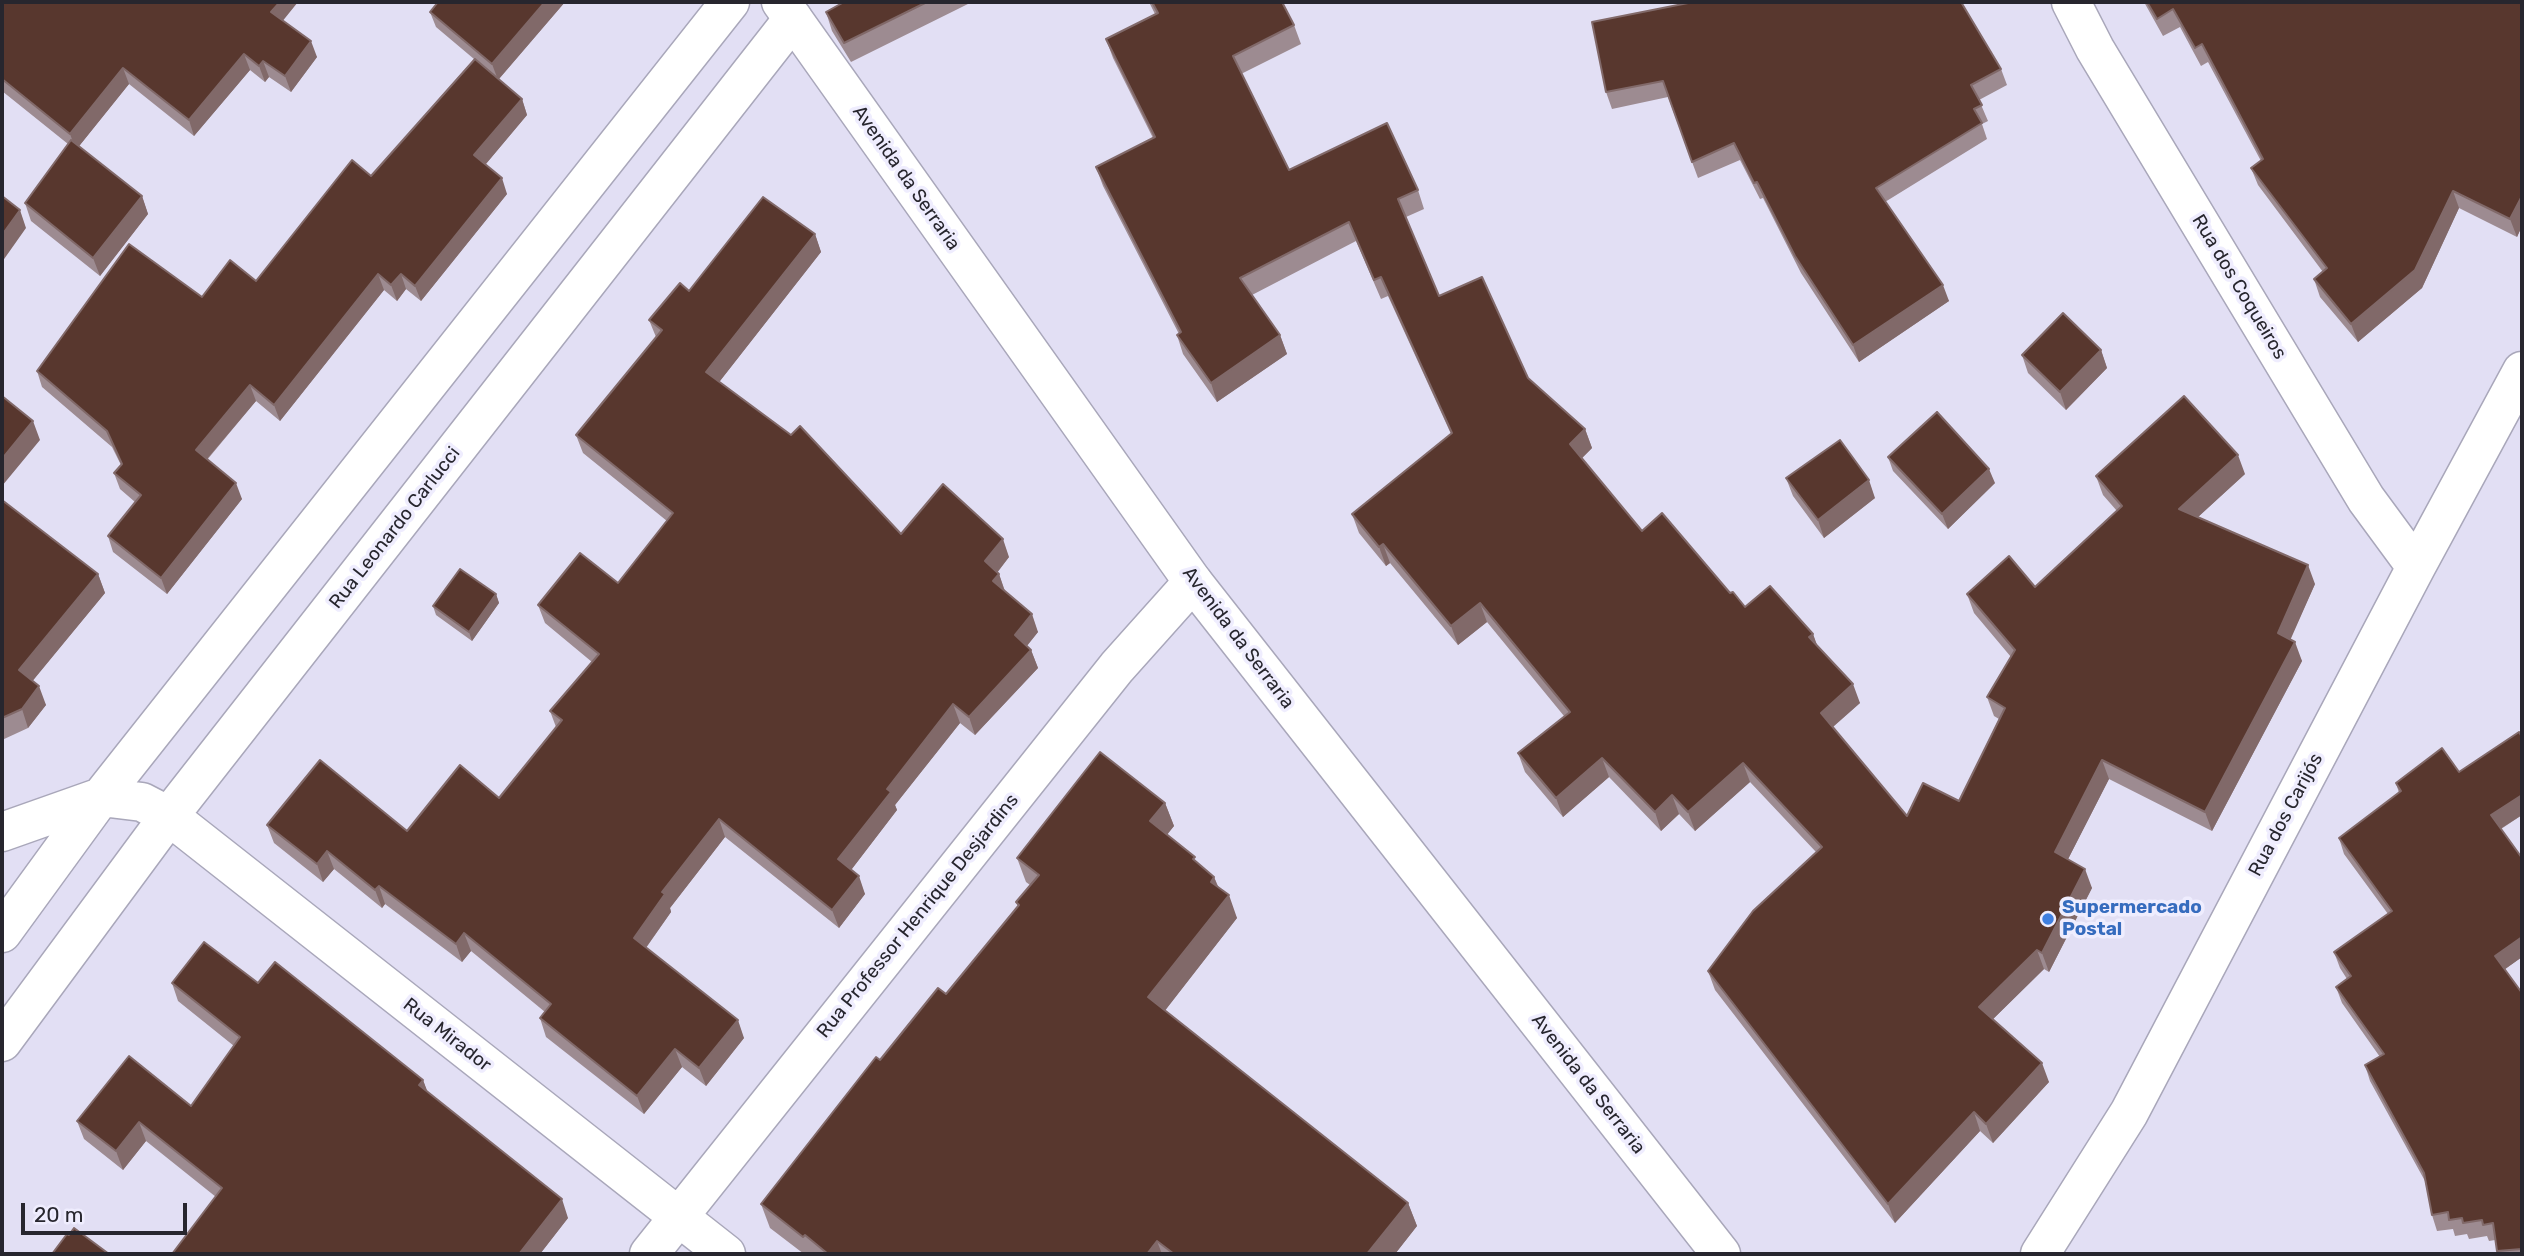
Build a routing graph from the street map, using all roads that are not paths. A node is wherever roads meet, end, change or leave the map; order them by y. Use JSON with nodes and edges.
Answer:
{"nodes":[{"id":1,"x":730,"y":2,"type":"edge"},
{"id":2,"x":2071,"y":2,"type":"edge"},
{"id":3,"x":787,"y":11,"type":"edge"},
{"id":4,"x":2522,"y":370,"type":"edge"},
{"id":5,"x":2416,"y":568,"type":"junction"},
{"id":6,"x":1194,"y":582,"type":"junction"},
{"id":7,"x":101,"y":797,"type":"junction"},
{"id":8,"x":169,"y":816,"type":"junction"},
{"id":9,"x":2,"y":832,"type":"edge"},
{"id":10,"x":2,"y":933,"type":"edge"},
{"id":11,"x":2,"y":1042,"type":"edge"},
{"id":12,"x":677,"y":1218,"type":"junction"},
{"id":13,"x":649,"y":1254,"type":"edge"},
{"id":14,"x":726,"y":1254,"type":"edge"},
{"id":15,"x":1721,"y":1254,"type":"edge"},
{"id":16,"x":2040,"y":1254,"type":"edge"}],
"edges":[{"from":1,"to":7,"type":"street"},
{"from":2,"to":5,"type":"street","name":"Rua dos Coqueiros"},
{"from":3,"to":6,"type":"street","name":"Avenida da Serraria"},
{"from":3,"to":8,"type":"street","name":"Rua Leonardo Carlucci"},
{"from":4,"to":5,"type":"street","name":"Rua dos Carijós"},
{"from":5,"to":16,"type":"street","name":"Rua dos Carijós"},
{"from":6,"to":12,"type":"street","name":"Rua Professor Henrique Desjardins"},
{"from":6,"to":15,"type":"street","name":"Avenida da Serraria"},
{"from":7,"to":8,"type":"street","name":"Rua Mirador"},
{"from":7,"to":9,"type":"street"},
{"from":7,"to":10,"type":"street"},
{"from":8,"to":11,"type":"street","name":"Rua Leonardo Carlucci"},
{"from":8,"to":12,"type":"street","name":"Rua Mirador"},
{"from":12,"to":13,"type":"street","name":"Rua Professor Henrique Desjardins"},
{"from":12,"to":14,"type":"street","name":"Rua Mirador"}]}
